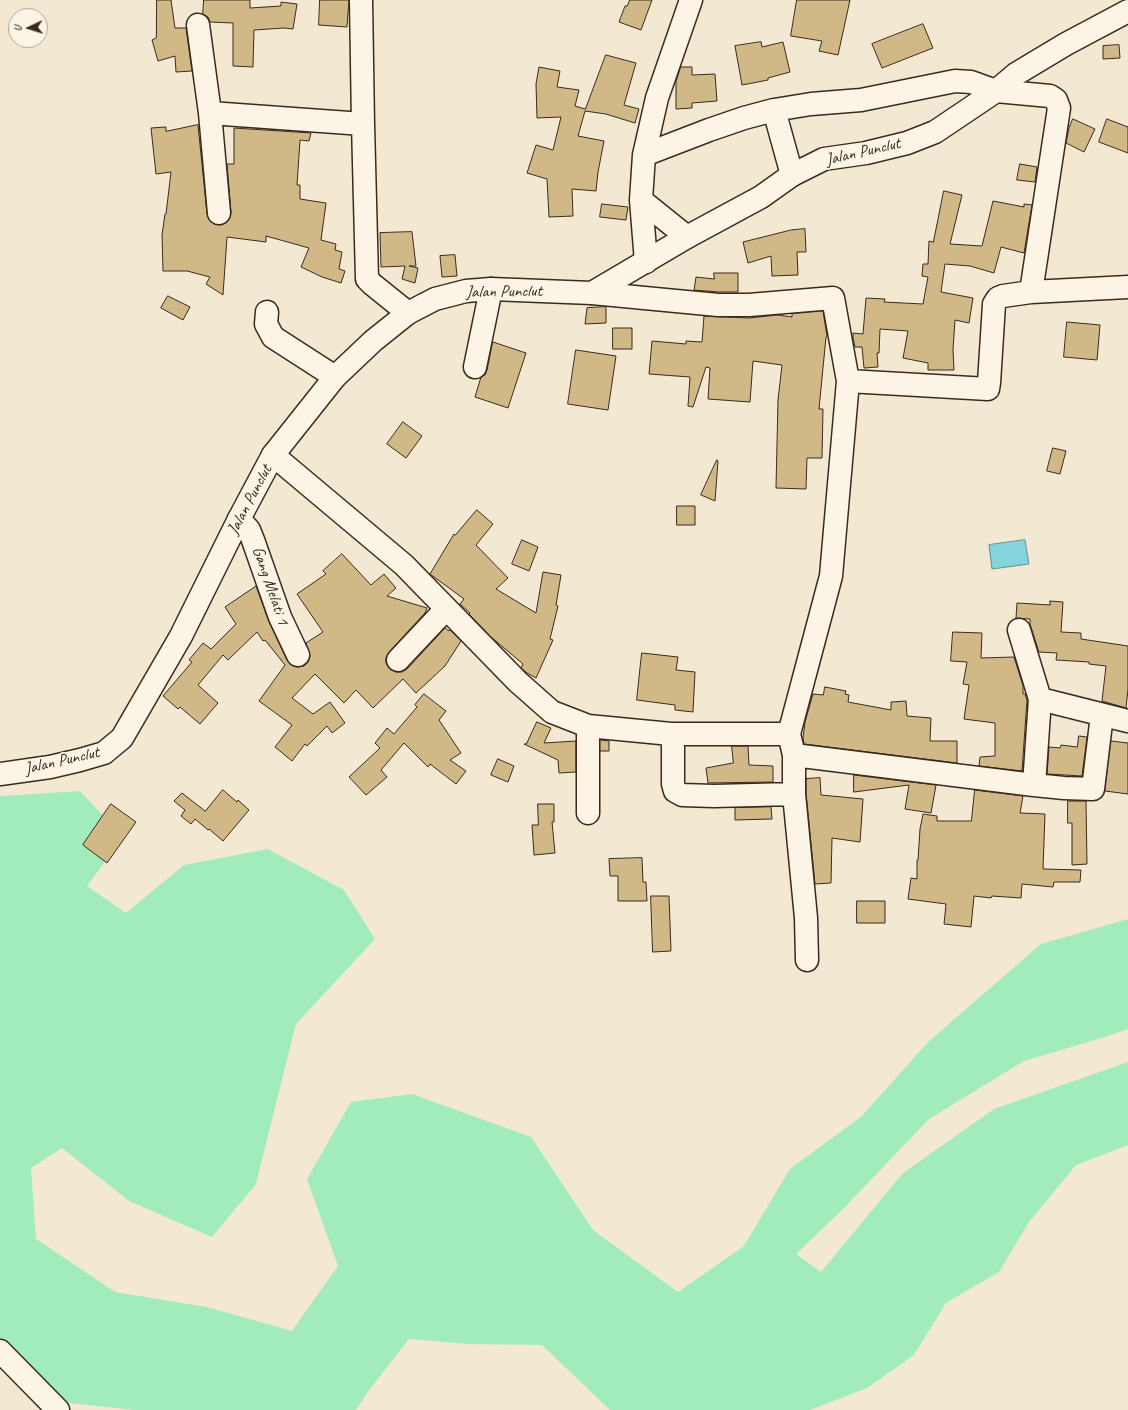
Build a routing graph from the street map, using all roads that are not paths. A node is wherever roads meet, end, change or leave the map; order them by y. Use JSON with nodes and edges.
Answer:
{"nodes":[{"id":1,"x":361,"y":0,"type":"edge"},
{"id":2,"x":691,"y":0,"type":"edge"},
{"id":3,"x":1128,"y":12,"type":"edge"},
{"id":4,"x":198,"y":25,"type":"dead end"},
{"id":5,"x":996,"y":91,"type":"junction"},
{"id":6,"x":774,"y":110,"type":"junction"},
{"id":7,"x":210,"y":113,"type":"junction"},
{"id":8,"x":363,"y":124,"type":"junction"},
{"id":9,"x":644,"y":155,"type":"junction"},
{"id":10,"x":792,"y":176,"type":"junction"},
{"id":11,"x":642,"y":200,"type":"junction"},
{"id":12,"x":219,"y":213,"type":"dead end"},
{"id":13,"x":687,"y":237,"type":"junction"},
{"id":14,"x":646,"y":262,"type":"junction"},
{"id":15,"x":1128,"y":287,"type":"edge"},
{"id":16,"x":490,"y":289,"type":"junction"},
{"id":17,"x":1031,"y":292,"type":"junction"},
{"id":18,"x":592,"y":293,"type":"junction"},
{"id":19,"x":267,"y":312,"type":"dead end"},
{"id":20,"x":408,"y":313,"type":"junction"},
{"id":21,"x":475,"y":367,"type":"dead end"},
{"id":22,"x":335,"y":377,"type":"junction"},
{"id":23,"x":848,"y":381,"type":"junction"},
{"id":24,"x":273,"y":455,"type":"junction"},
{"id":25,"x":239,"y":519,"type":"junction"},
{"id":26,"x":446,"y":609,"type":"junction"},
{"id":27,"x":1019,"y":630,"type":"dead end"},
{"id":28,"x":298,"y":656,"type":"dead end"},
{"id":29,"x":398,"y":660,"type":"dead end"},
{"id":30,"x":1040,"y":699,"type":"junction"},
{"id":31,"x":1102,"y":715,"type":"junction"},
{"id":32,"x":1128,"y":720,"type":"edge"},
{"id":33,"x":588,"y":726,"type":"junction"},
{"id":34,"x":671,"y":734,"type":"junction"},
{"id":35,"x":791,"y":745,"type":"junction"},
{"id":36,"x":0,"y":774,"type":"edge"},
{"id":37,"x":1034,"y":785,"type":"junction"},
{"id":38,"x":794,"y":794,"type":"junction"},
{"id":39,"x":588,"y":813,"type":"dead end"},
{"id":40,"x":807,"y":960,"type":"dead end"},
{"id":41,"x":0,"y":1351,"type":"edge"},
{"id":42,"x":58,"y":1410,"type":"edge"}],
"edges":[{"from":1,"to":8,"type":"street"},
{"from":2,"to":9,"type":"street"},
{"from":3,"to":5,"type":"street","name":"Jalan Punclut"},
{"from":4,"to":7,"type":"street"},
{"from":5,"to":6,"type":"street"},
{"from":5,"to":10,"type":"street","name":"Jalan Punclut"},
{"from":5,"to":17,"type":"street"},
{"from":6,"to":9,"type":"street"},
{"from":6,"to":10,"type":"street"},
{"from":7,"to":8,"type":"street"},
{"from":7,"to":12,"type":"street"},
{"from":8,"to":20,"type":"street"},
{"from":9,"to":11,"type":"street"},
{"from":10,"to":13,"type":"street","name":"Jalan Punclut"},
{"from":11,"to":13,"type":"street"},
{"from":11,"to":14,"type":"street"},
{"from":13,"to":14,"type":"street","name":"Jalan Punclut"},
{"from":14,"to":18,"type":"street","name":"Jalan Punclut"},
{"from":15,"to":17,"type":"street"},
{"from":16,"to":18,"type":"street","name":"Jalan Punclut"},
{"from":16,"to":20,"type":"street","name":"Jalan Punclut"},
{"from":16,"to":21,"type":"street"},
{"from":17,"to":23,"type":"street"},
{"from":18,"to":23,"type":"street"},
{"from":19,"to":22,"type":"street"},
{"from":20,"to":22,"type":"street","name":"Jalan Punclut"},
{"from":22,"to":24,"type":"street","name":"Jalan Punclut"},
{"from":23,"to":35,"type":"street"},
{"from":24,"to":25,"type":"street","name":"Jalan Punclut"},
{"from":24,"to":26,"type":"street"},
{"from":25,"to":28,"type":"street","name":"Gang Melati 1"},
{"from":25,"to":36,"type":"street","name":"Jalan Punclut"},
{"from":26,"to":29,"type":"street"},
{"from":26,"to":33,"type":"street"},
{"from":27,"to":30,"type":"street"},
{"from":30,"to":31,"type":"street"},
{"from":30,"to":37,"type":"street"},
{"from":31,"to":32,"type":"street"},
{"from":31,"to":37,"type":"street"},
{"from":33,"to":34,"type":"street"},
{"from":33,"to":39,"type":"street"},
{"from":34,"to":35,"type":"street"},
{"from":34,"to":38,"type":"street"},
{"from":35,"to":37,"type":"street"},
{"from":35,"to":38,"type":"street"},
{"from":38,"to":40,"type":"street"},
{"from":41,"to":42,"type":"street"}]}
